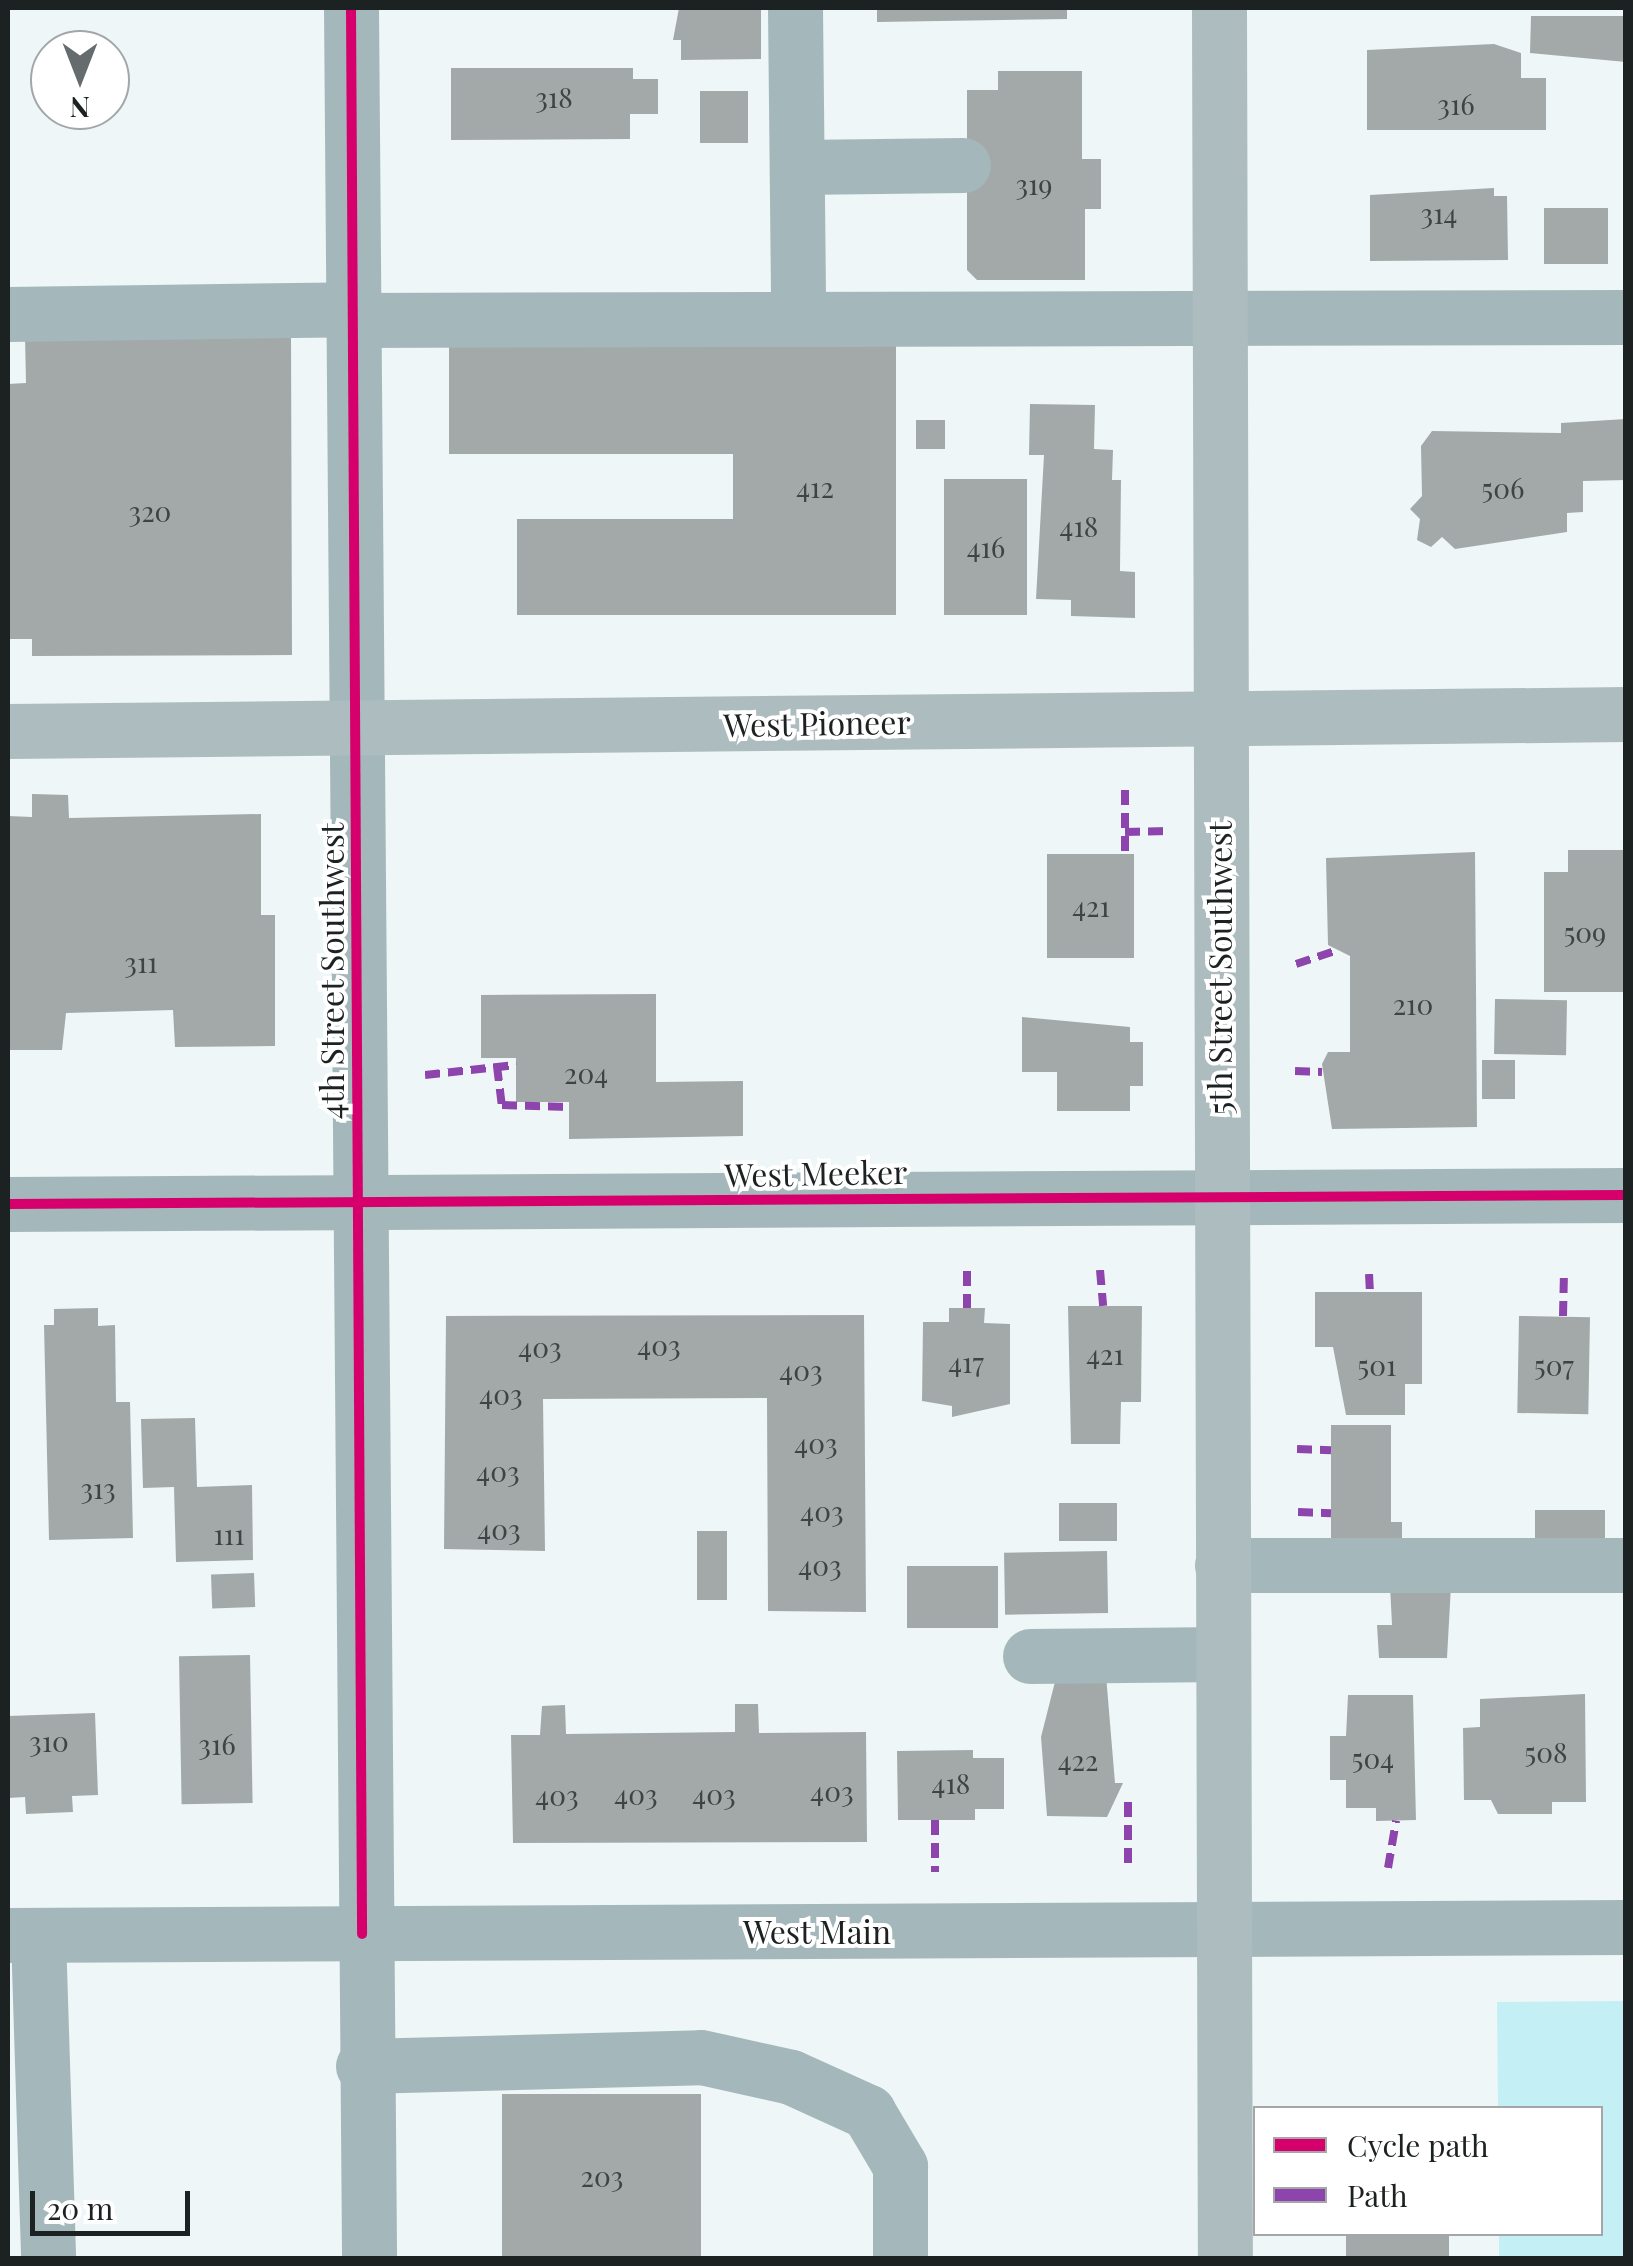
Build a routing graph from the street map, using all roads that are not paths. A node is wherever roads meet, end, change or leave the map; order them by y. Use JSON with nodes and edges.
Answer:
{"nodes":[{"id":1,"x":351,"y":8,"type":"edge"},
{"id":2,"x":795,"y":8,"type":"edge"},
{"id":3,"x":1219,"y":8,"type":"edge"},
{"id":4,"x":962,"y":165,"type":"dead end"},
{"id":5,"x":796,"y":167,"type":"junction"},
{"id":6,"x":8,"y":314,"type":"edge"},
{"id":7,"x":352,"y":314,"type":"junction"},
{"id":8,"x":1626,"y":317,"type":"edge"},
{"id":9,"x":798,"y":318,"type":"junction"},
{"id":10,"x":1219,"y":320,"type":"junction"},
{"id":11,"x":1626,"y":714,"type":"edge"},
{"id":12,"x":1219,"y":718,"type":"junction"},
{"id":13,"x":354,"y":727,"type":"junction"},
{"id":14,"x":8,"y":731,"type":"edge"},
{"id":15,"x":1220,"y":1194,"type":"junction"},
{"id":16,"x":1626,"y":1195,"type":"edge"},
{"id":17,"x":357,"y":1203,"type":"junction"},
{"id":18,"x":8,"y":1204,"type":"edge"},
{"id":19,"x":1626,"y":1565,"type":"edge"},
{"id":20,"x":1222,"y":1566,"type":"junction"},
{"id":21,"x":1222,"y":1654,"type":"junction"},
{"id":22,"x":1030,"y":1656,"type":"dead end"},
{"id":23,"x":1626,"y":1927,"type":"edge"},
{"id":24,"x":1224,"y":1929,"type":"junction"},
{"id":25,"x":362,"y":1934,"type":"junction"},
{"id":26,"x":23,"y":1935,"type":"edge"},
{"id":27,"x":363,"y":2066,"type":"junction"},
{"id":28,"x":48,"y":2258,"type":"edge"},
{"id":29,"x":369,"y":2258,"type":"edge"},
{"id":30,"x":900,"y":2258,"type":"edge"},
{"id":31,"x":1225,"y":2258,"type":"edge"}],
"edges":[{"from":1,"to":7,"type":"street","name":"4th Street Southwest"},
{"from":2,"to":5,"type":"street"},
{"from":3,"to":10,"type":"main road","name":"5th Street Southwest"},
{"from":4,"to":5,"type":"street"},
{"from":5,"to":9,"type":"street"},
{"from":6,"to":7,"type":"street"},
{"from":7,"to":9,"type":"street"},
{"from":7,"to":13,"type":"street","name":"4th Street Southwest"},
{"from":8,"to":10,"type":"street"},
{"from":9,"to":10,"type":"street"},
{"from":10,"to":12,"type":"main road","name":"5th Street Southwest"},
{"from":11,"to":12,"type":"main road","name":"West Pioneer"},
{"from":12,"to":13,"type":"main road","name":"West Pioneer"},
{"from":12,"to":15,"type":"main road","name":"5th Street Southwest"},
{"from":13,"to":14,"type":"main road","name":"West Pioneer"},
{"from":13,"to":17,"type":"street","name":"4th Street Southwest"},
{"from":15,"to":16,"type":"street","name":"West Meeker"},
{"from":15,"to":17,"type":"street","name":"West Meeker"},
{"from":15,"to":20,"type":"main road","name":"5th Street Southwest"},
{"from":17,"to":18,"type":"street","name":"West Meeker"},
{"from":17,"to":25,"type":"street","name":"4th Street Southwest"},
{"from":19,"to":20,"type":"street"},
{"from":20,"to":21,"type":"main road","name":"5th Street Southwest"},
{"from":21,"to":22,"type":"street"},
{"from":21,"to":24,"type":"main road","name":"5th Street Southwest"},
{"from":23,"to":24,"type":"street","name":"West Main"},
{"from":24,"to":25,"type":"street","name":"West Main"},
{"from":24,"to":31,"type":"main road","name":"5th Street Southwest"},
{"from":25,"to":26,"type":"street","name":"West Main"},
{"from":25,"to":27,"type":"street","name":"4th Street Southwest"},
{"from":26,"to":28,"type":"street"},
{"from":27,"to":29,"type":"street","name":"4th Street Southwest"},
{"from":27,"to":30,"type":"street"}]}
